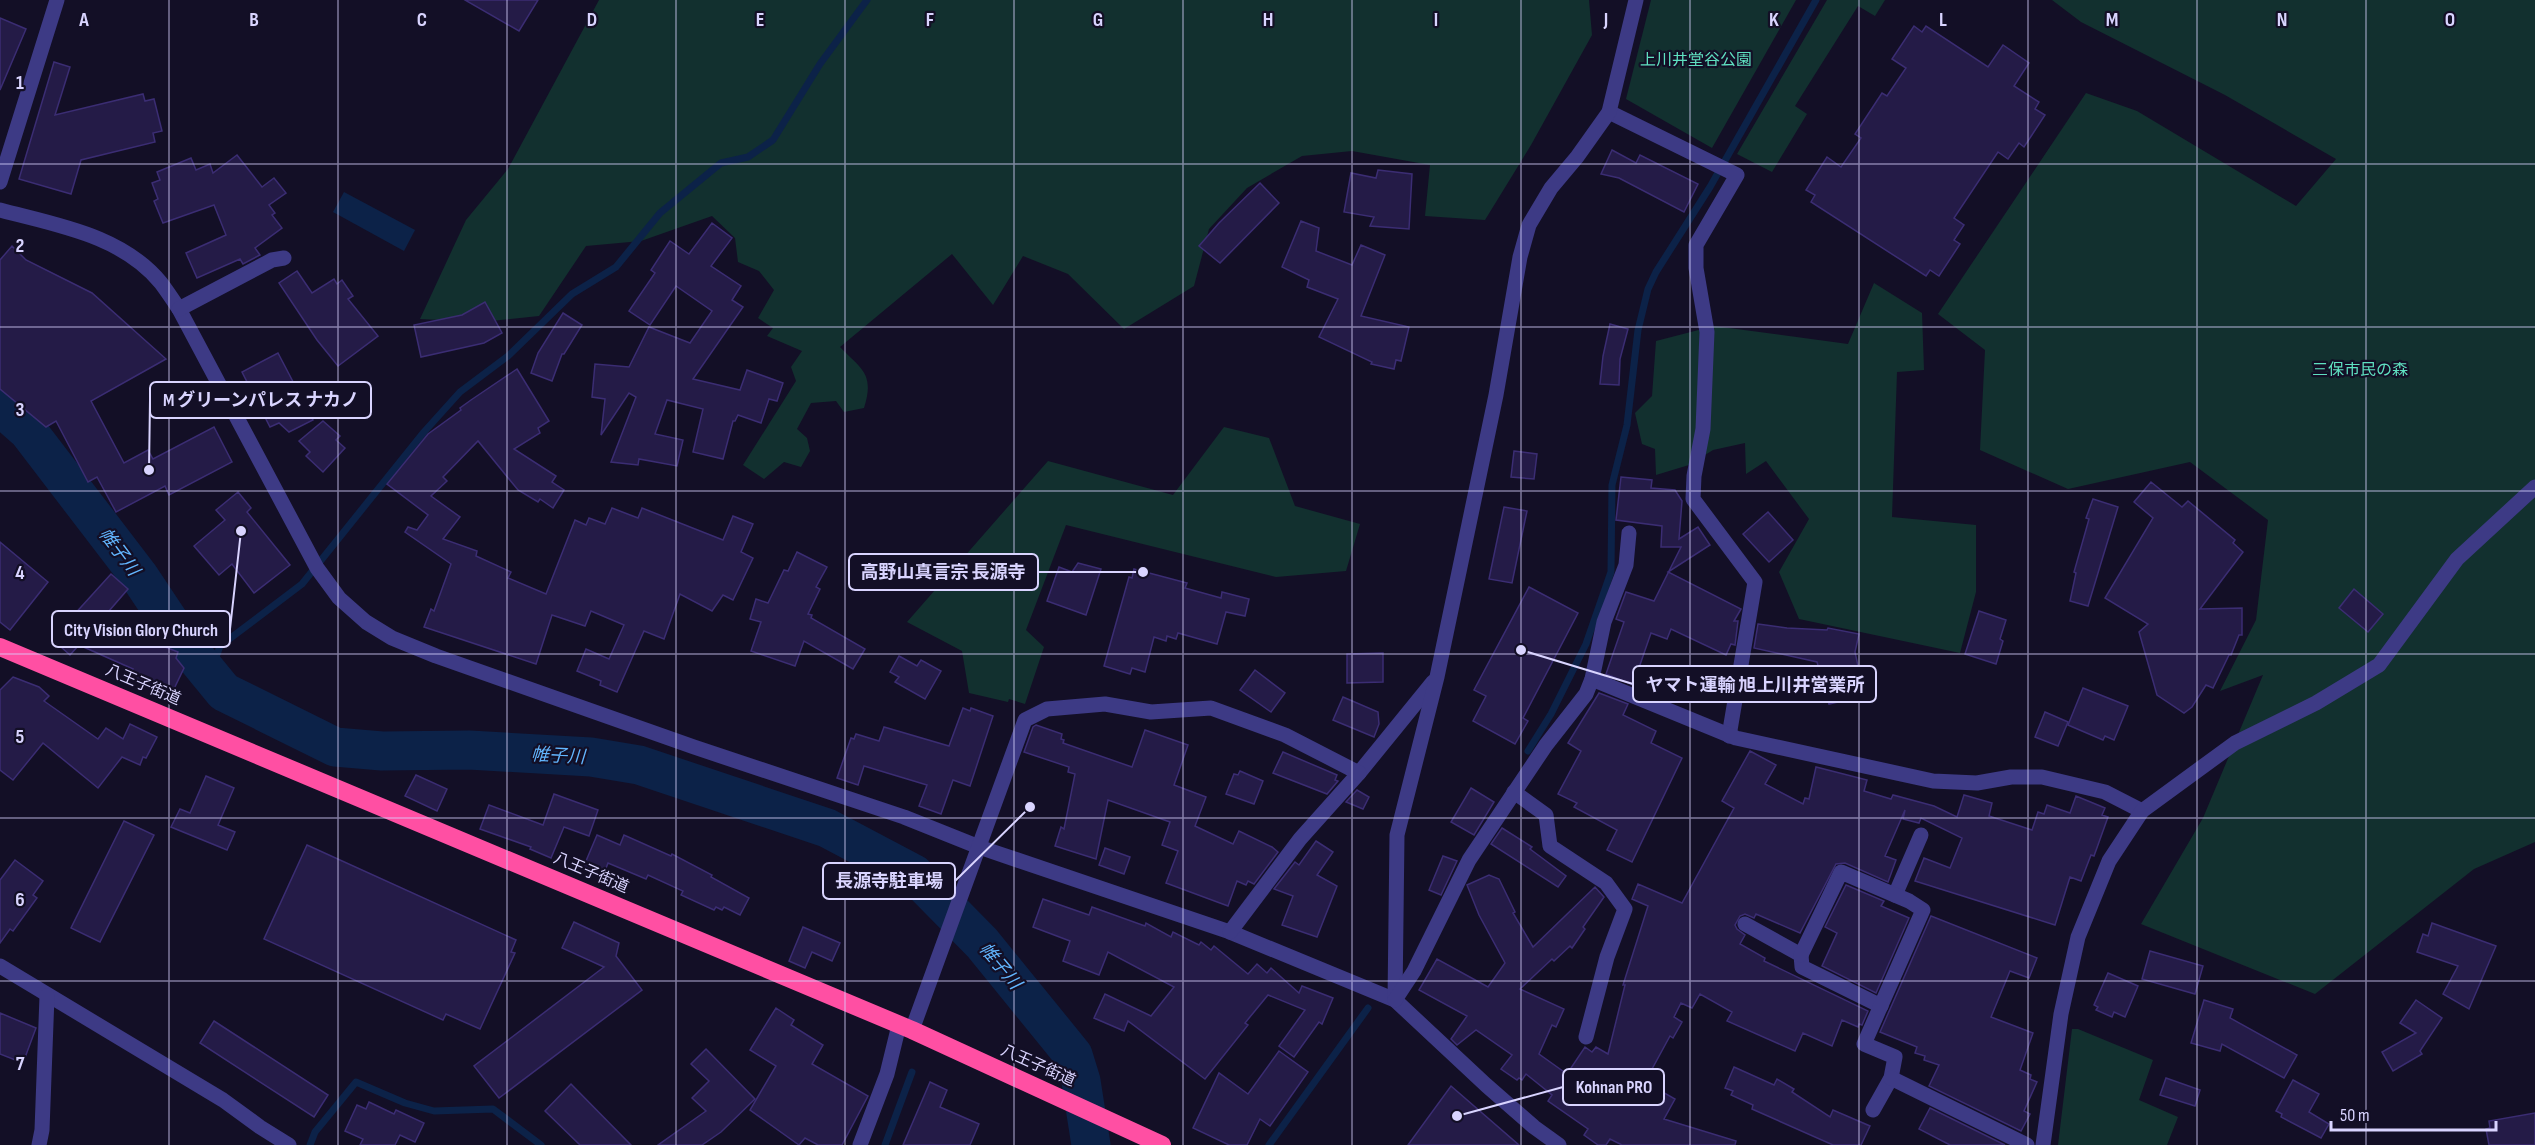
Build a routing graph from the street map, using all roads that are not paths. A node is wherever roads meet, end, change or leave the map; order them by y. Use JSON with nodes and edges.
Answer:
{"nodes":[{"id":1,"x":57,"y":0,"type":"edge"},
{"id":2,"x":1636,"y":0,"type":"edge"},
{"id":3,"x":1609,"y":112,"type":"junction"},
{"id":4,"x":0,"y":182,"type":"edge"},
{"id":5,"x":0,"y":210,"type":"edge"},
{"id":6,"x":284,"y":258,"type":"dead end"},
{"id":7,"x":179,"y":309,"type":"junction"},
{"id":8,"x":2535,"y":487,"type":"edge"},
{"id":9,"x":1629,"y":533,"type":"dead end"},
{"id":10,"x":0,"y":648,"type":"edge"},
{"id":11,"x":1437,"y":677,"type":"junction"},
{"id":12,"x":1592,"y":679,"type":"junction"},
{"id":13,"x":1730,"y":736,"type":"junction"},
{"id":14,"x":1359,"y":773,"type":"junction"},
{"id":15,"x":1514,"y":792,"type":"junction"},
{"id":16,"x":2142,"y":811,"type":"junction"},
{"id":17,"x":1921,"y":835,"type":"dead end"},
{"id":18,"x":980,"y":847,"type":"junction"},
{"id":19,"x":1895,"y":895,"type":"junction"},
{"id":20,"x":1745,"y":924,"type":"dead end"},
{"id":21,"x":1230,"y":932,"type":"junction"},
{"id":22,"x":1802,"y":954,"type":"junction"},
{"id":23,"x":0,"y":966,"type":"edge"},
{"id":24,"x":47,"y":996,"type":"junction"},
{"id":25,"x":1395,"y":1000,"type":"junction"},
{"id":26,"x":1881,"y":1006,"type":"junction"},
{"id":27,"x":905,"y":1028,"type":"junction"},
{"id":28,"x":1586,"y":1037,"type":"dead end"},
{"id":29,"x":1891,"y":1078,"type":"junction"},
{"id":30,"x":1873,"y":1110,"type":"dead end"},
{"id":31,"x":39,"y":1145,"type":"edge"},
{"id":32,"x":289,"y":1145,"type":"edge"},
{"id":33,"x":860,"y":1145,"type":"edge"},
{"id":34,"x":1162,"y":1145,"type":"edge"},
{"id":35,"x":1559,"y":1145,"type":"edge"},
{"id":36,"x":2027,"y":1145,"type":"edge"},
{"id":37,"x":2043,"y":1145,"type":"edge"}],
"edges":[{"from":1,"to":4,"type":"street"},
{"from":2,"to":3,"type":"street"},
{"from":3,"to":11,"type":"street"},
{"from":3,"to":13,"type":"street"},
{"from":5,"to":7,"type":"street"},
{"from":6,"to":7,"type":"street"},
{"from":7,"to":18,"type":"street"},
{"from":8,"to":16,"type":"street"},
{"from":9,"to":12,"type":"street"},
{"from":10,"to":27,"type":"highway","name":"八王子街道"},
{"from":11,"to":14,"type":"street"},
{"from":11,"to":25,"type":"street"},
{"from":12,"to":13,"type":"street"},
{"from":12,"to":15,"type":"street"},
{"from":13,"to":16,"type":"street"},
{"from":14,"to":18,"type":"street"},
{"from":14,"to":21,"type":"street"},
{"from":15,"to":25,"type":"street"},
{"from":15,"to":28,"type":"street"},
{"from":16,"to":37,"type":"street"},
{"from":17,"to":19,"type":"street"},
{"from":18,"to":21,"type":"street"},
{"from":18,"to":27,"type":"street"},
{"from":19,"to":22,"type":"street"},
{"from":19,"to":26,"type":"street"},
{"from":20,"to":22,"type":"street"},
{"from":21,"to":25,"type":"street"},
{"from":22,"to":26,"type":"street"},
{"from":23,"to":24,"type":"street"},
{"from":24,"to":31,"type":"street"},
{"from":24,"to":32,"type":"street"},
{"from":25,"to":35,"type":"street"},
{"from":26,"to":29,"type":"street"},
{"from":27,"to":33,"type":"street"},
{"from":27,"to":34,"type":"highway","name":"八王子街道"},
{"from":29,"to":30,"type":"street"},
{"from":29,"to":36,"type":"street"}]}
